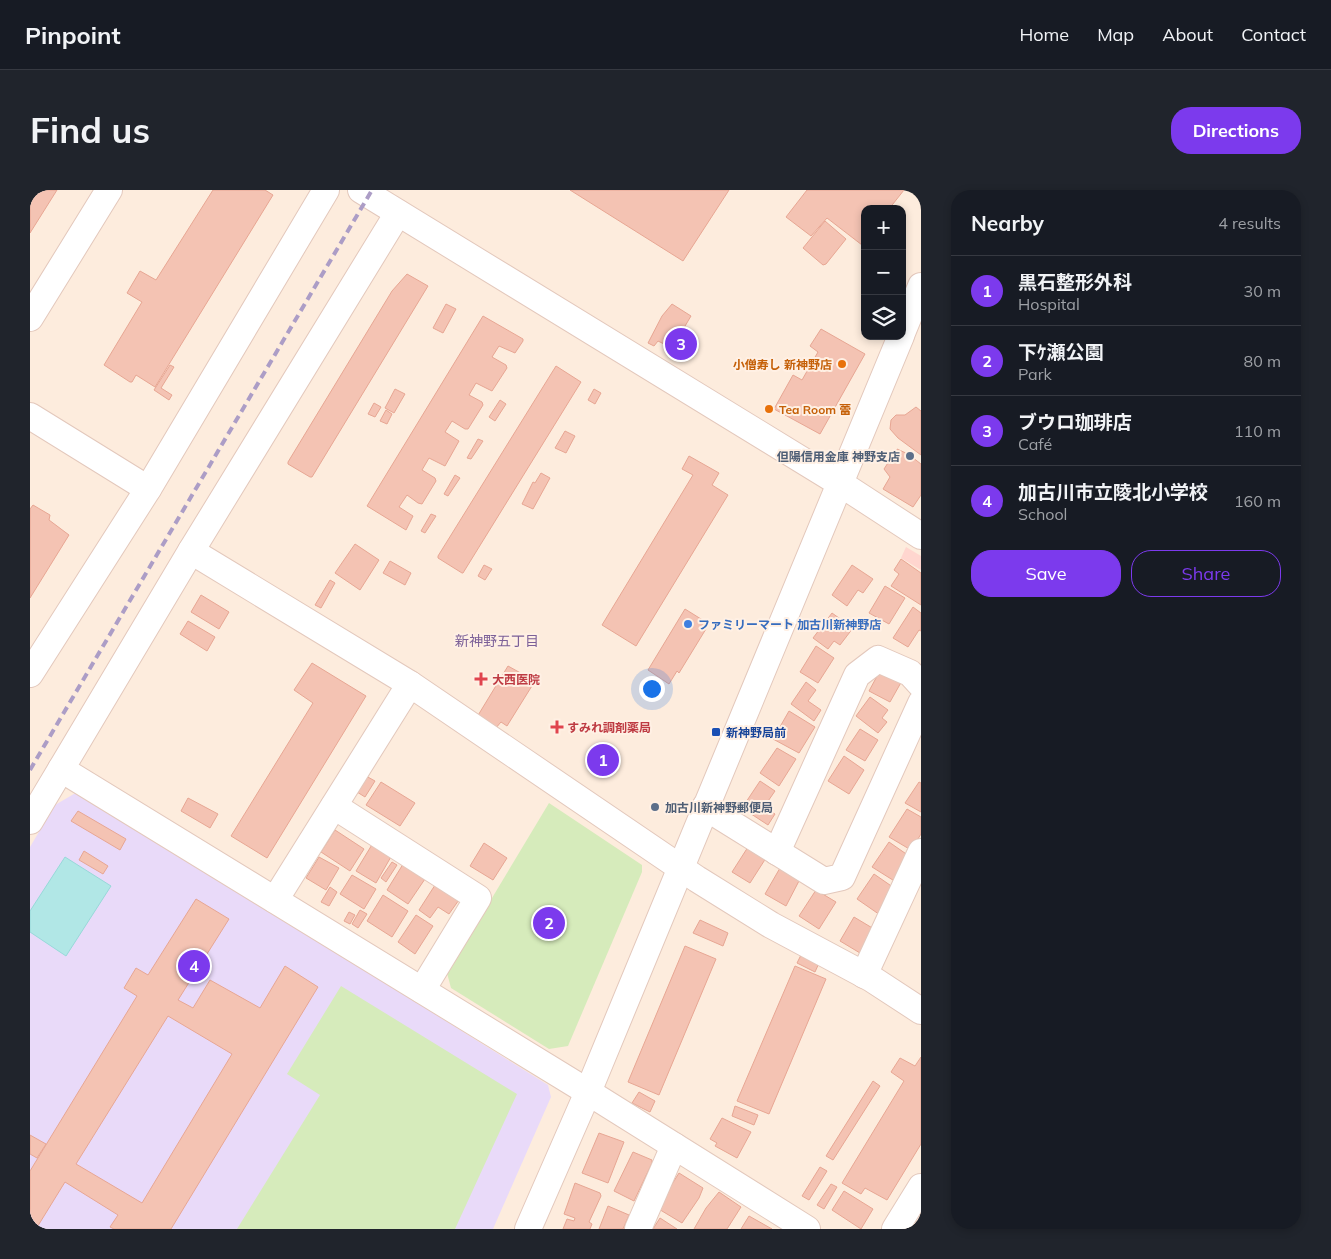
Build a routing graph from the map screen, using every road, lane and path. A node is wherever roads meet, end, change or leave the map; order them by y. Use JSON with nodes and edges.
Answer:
{"nodes":[{"id":1,"x":108,"y":190,"type":"edge"},
{"id":2,"x":326,"y":190,"type":"edge"},
{"id":3,"x":360,"y":190,"type":"edge"},
{"id":4,"x":398,"y":214,"type":"junction"},
{"id":5,"x":921,"y":286,"type":"edge"},
{"id":6,"x":30,"y":318,"type":"edge"},
{"id":7,"x":906,"y":322,"type":"edge"},
{"id":8,"x":899,"y":340,"type":"edge"},
{"id":9,"x":30,"y":416,"type":"edge"},
{"id":10,"x":840,"y":484,"type":"junction"},
{"id":11,"x":148,"y":489,"type":"junction"},
{"id":12,"x":921,"y":536,"type":"edge"},
{"id":13,"x":191,"y":551,"type":"junction"},
{"id":14,"x":30,"y":674,"type":"edge"},
{"id":15,"x":410,"y":684,"type":"junction"},
{"id":16,"x":921,"y":685,"type":"edge"},
{"id":17,"x":921,"y":703,"type":"edge"},
{"id":18,"x":62,"y":768,"type":"junction"},
{"id":19,"x":334,"y":806,"type":"junction"},
{"id":20,"x":705,"y":807,"type":"junction"},
{"id":21,"x":30,"y":821,"type":"edge"},
{"id":22,"x":777,"y":852,"type":"junction"},
{"id":23,"x":921,"y":852,"type":"edge"},
{"id":24,"x":680,"y":868,"type":"junction"},
{"id":25,"x":275,"y":900,"type":"junction"},
{"id":26,"x":864,"y":975,"type":"junction"},
{"id":27,"x":422,"y":990,"type":"junction"},
{"id":28,"x":921,"y":1011,"type":"edge"},
{"id":29,"x":588,"y":1092,"type":"junction"},
{"id":30,"x":674,"y":1146,"type":"junction"},
{"id":31,"x":918,"y":1200,"type":"edge"},
{"id":32,"x":528,"y":1229,"type":"edge"},
{"id":33,"x":638,"y":1229,"type":"edge"},
{"id":34,"x":807,"y":1229,"type":"edge"},
{"id":35,"x":895,"y":1229,"type":"edge"},
{"id":36,"x":908,"y":1229,"type":"edge"}],
"edges":[{"from":1,"to":6,"type":"street"},
{"from":2,"to":11,"type":"street"},
{"from":3,"to":4,"type":"street"},
{"from":4,"to":10,"type":"street"},
{"from":4,"to":13,"type":"street"},
{"from":5,"to":7,"type":"street"},
{"from":8,"to":10,"type":"street"},
{"from":9,"to":11,"type":"street"},
{"from":10,"to":12,"type":"street"},
{"from":10,"to":20,"type":"street"},
{"from":11,"to":14,"type":"street"},
{"from":13,"to":15,"type":"street"},
{"from":13,"to":18,"type":"street"},
{"from":15,"to":19,"type":"street"},
{"from":15,"to":24,"type":"street"},
{"from":16,"to":22,"type":"street"},
{"from":17,"to":22,"type":"street"},
{"from":18,"to":21,"type":"street"},
{"from":18,"to":25,"type":"street"},
{"from":19,"to":25,"type":"street"},
{"from":19,"to":27,"type":"street"},
{"from":20,"to":22,"type":"street"},
{"from":20,"to":24,"type":"street"},
{"from":23,"to":26,"type":"street"},
{"from":24,"to":26,"type":"street"},
{"from":24,"to":29,"type":"street"},
{"from":25,"to":27,"type":"street"},
{"from":26,"to":28,"type":"street"},
{"from":27,"to":29,"type":"street"},
{"from":29,"to":30,"type":"street"},
{"from":29,"to":32,"type":"street"},
{"from":30,"to":33,"type":"street"},
{"from":30,"to":34,"type":"street"},
{"from":31,"to":35,"type":"street"},
{"from":31,"to":36,"type":"street"}]}
